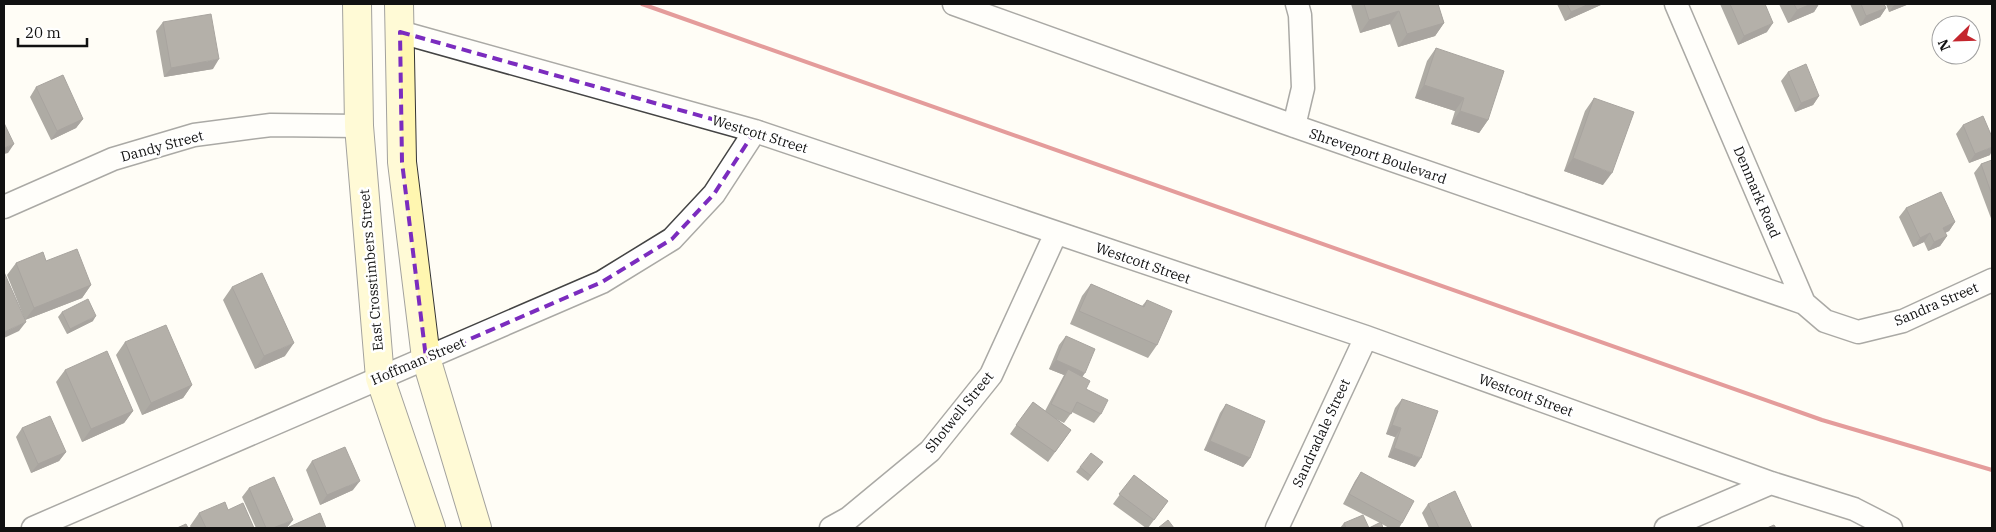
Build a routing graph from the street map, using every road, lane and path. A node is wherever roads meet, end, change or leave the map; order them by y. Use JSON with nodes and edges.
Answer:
{"nodes":[{"id":1,"x":357,"y":4,"type":"edge"},
{"id":2,"x":399,"y":4,"type":"edge"},
{"id":3,"x":954,"y":4,"type":"edge"},
{"id":4,"x":1297,"y":4,"type":"edge"},
{"id":5,"x":1676,"y":4,"type":"edge"},
{"id":6,"x":400,"y":32,"type":"junction"},
{"id":7,"x":359,"y":126,"type":"junction"},
{"id":8,"x":1294,"y":126,"type":"junction"},
{"id":9,"x":756,"y":131,"type":"junction"},
{"id":10,"x":4,"y":207,"type":"edge"},
{"id":11,"x":1056,"y":234,"type":"junction"},
{"id":12,"x":1992,"y":280,"type":"edge"},
{"id":13,"x":1804,"y":303,"type":"junction"},
{"id":14,"x":1880,"y":327,"type":"joint"},
{"id":15,"x":1366,"y":338,"type":"junction"},
{"id":16,"x":426,"y":358,"type":"junction"},
{"id":17,"x":380,"y":378,"type":"junction"},
{"id":18,"x":1771,"y":483,"type":"junction"},
{"id":19,"x":1884,"y":525,"type":"edge"},
{"id":20,"x":33,"y":528,"type":"edge"},
{"id":21,"x":431,"y":528,"type":"edge"},
{"id":22,"x":477,"y":528,"type":"edge"},
{"id":23,"x":831,"y":528,"type":"edge"},
{"id":24,"x":1277,"y":528,"type":"edge"},
{"id":25,"x":1666,"y":528,"type":"edge"}],
"edges":[{"from":1,"to":7,"type":"main road","name":"East Crosstimbers Street"},
{"from":2,"to":6,"type":"main road"},
{"from":3,"to":8,"type":"street","name":"Shreveport Boulevard"},
{"from":4,"to":8,"type":"street"},
{"from":5,"to":13,"type":"street","name":"Denmark Road"},
{"from":6,"to":9,"type":"street","name":"Westcott Street"},
{"from":6,"to":16,"type":"main road"},
{"from":7,"to":10,"type":"street","name":"Dandy Street"},
{"from":7,"to":17,"type":"main road","name":"East Crosstimbers Street"},
{"from":8,"to":13,"type":"street","name":"Shreveport Boulevard"},
{"from":9,"to":11,"type":"street","name":"Westcott Street"},
{"from":9,"to":16,"type":"street","name":"Hoffman Street"},
{"from":11,"to":15,"type":"street","name":"Westcott Street"},
{"from":11,"to":23,"type":"street","name":"Shotwell Street"},
{"from":12,"to":14,"type":"street","name":"Sandra Street"},
{"from":13,"to":14,"type":"street","name":"Denmark Road"},
{"from":15,"to":18,"type":"street","name":"Westcott Street"},
{"from":15,"to":24,"type":"street","name":"Sandradale Street"},
{"from":16,"to":17,"type":"street","name":"Hoffman Street"},
{"from":16,"to":22,"type":"main road"},
{"from":17,"to":20,"type":"street","name":"Hoffman Street"},
{"from":17,"to":21,"type":"main road","name":"East Crosstimbers Street"},
{"from":18,"to":19,"type":"street","name":"Westcott Street"},
{"from":18,"to":25,"type":"street"}]}
